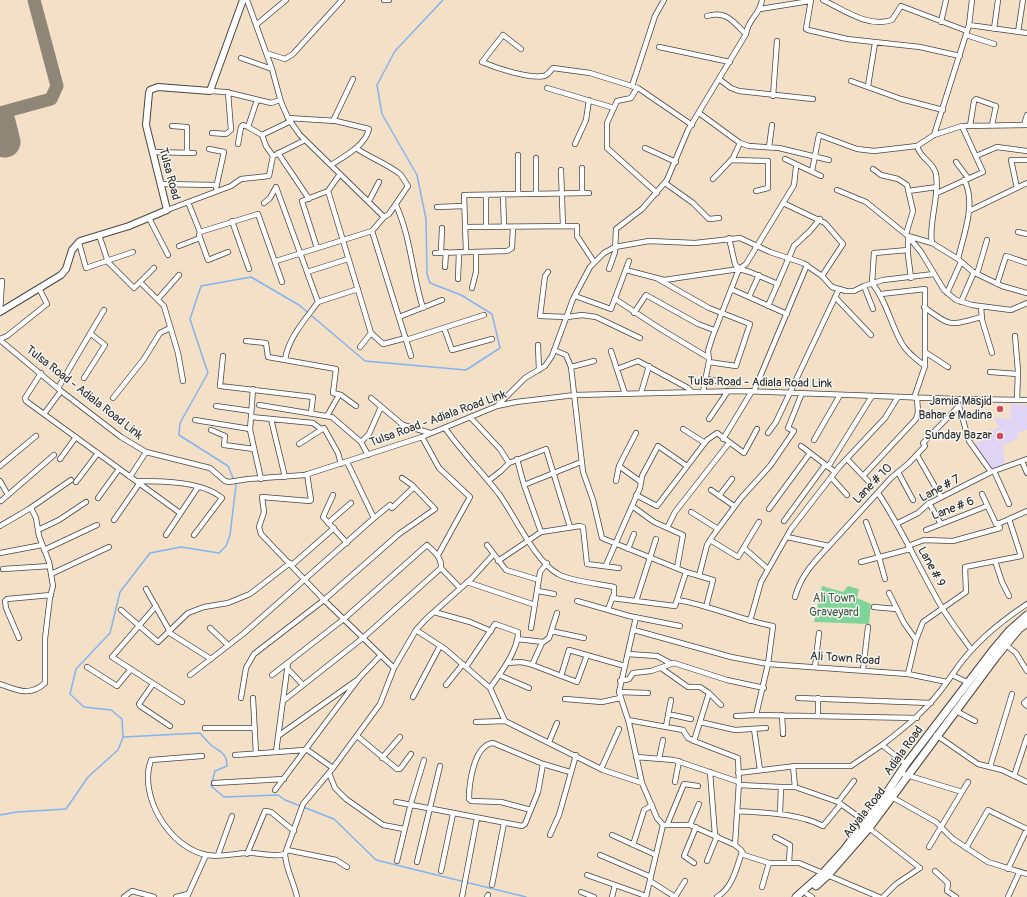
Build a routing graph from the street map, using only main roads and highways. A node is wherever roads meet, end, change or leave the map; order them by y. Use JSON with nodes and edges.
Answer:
{"nodes":[{"id":1,"x":243,"y":0,"type":"edge"},
{"id":2,"x":0,"y":312,"type":"edge"},
{"id":3,"x":1027,"y":615,"type":"edge"},
{"id":4,"x":1027,"y":623,"type":"edge"},
{"id":5,"x":1003,"y":643,"type":"junction"},
{"id":6,"x":934,"y":734,"type":"junction"},
{"id":7,"x":889,"y":795,"type":"junction"},
{"id":8,"x":826,"y":874,"type":"junction"},
{"id":9,"x":807,"y":896,"type":"edge"},
{"id":10,"x":796,"y":897,"type":"edge"}],
"edges":[{"from":1,"to":2,"type":"main road","name":"Tulsa Road"},
{"from":3,"to":5,"type":"main road","name":"Adiala Road"},
{"from":4,"to":5,"type":"main road","name":"Adyala Road"},
{"from":5,"to":6,"type":"main road","name":"Adiala Road"},
{"from":5,"to":6,"type":"main road","name":"Adyala Road"},
{"from":6,"to":7,"type":"main road","name":"Adyala Road"},
{"from":6,"to":7,"type":"main road","name":"Adiala Road"},
{"from":7,"to":8,"type":"main road","name":"Adiala Road"},
{"from":8,"to":9,"type":"main road"},
{"from":8,"to":10,"type":"main road","name":"Adiala Road"}]}
